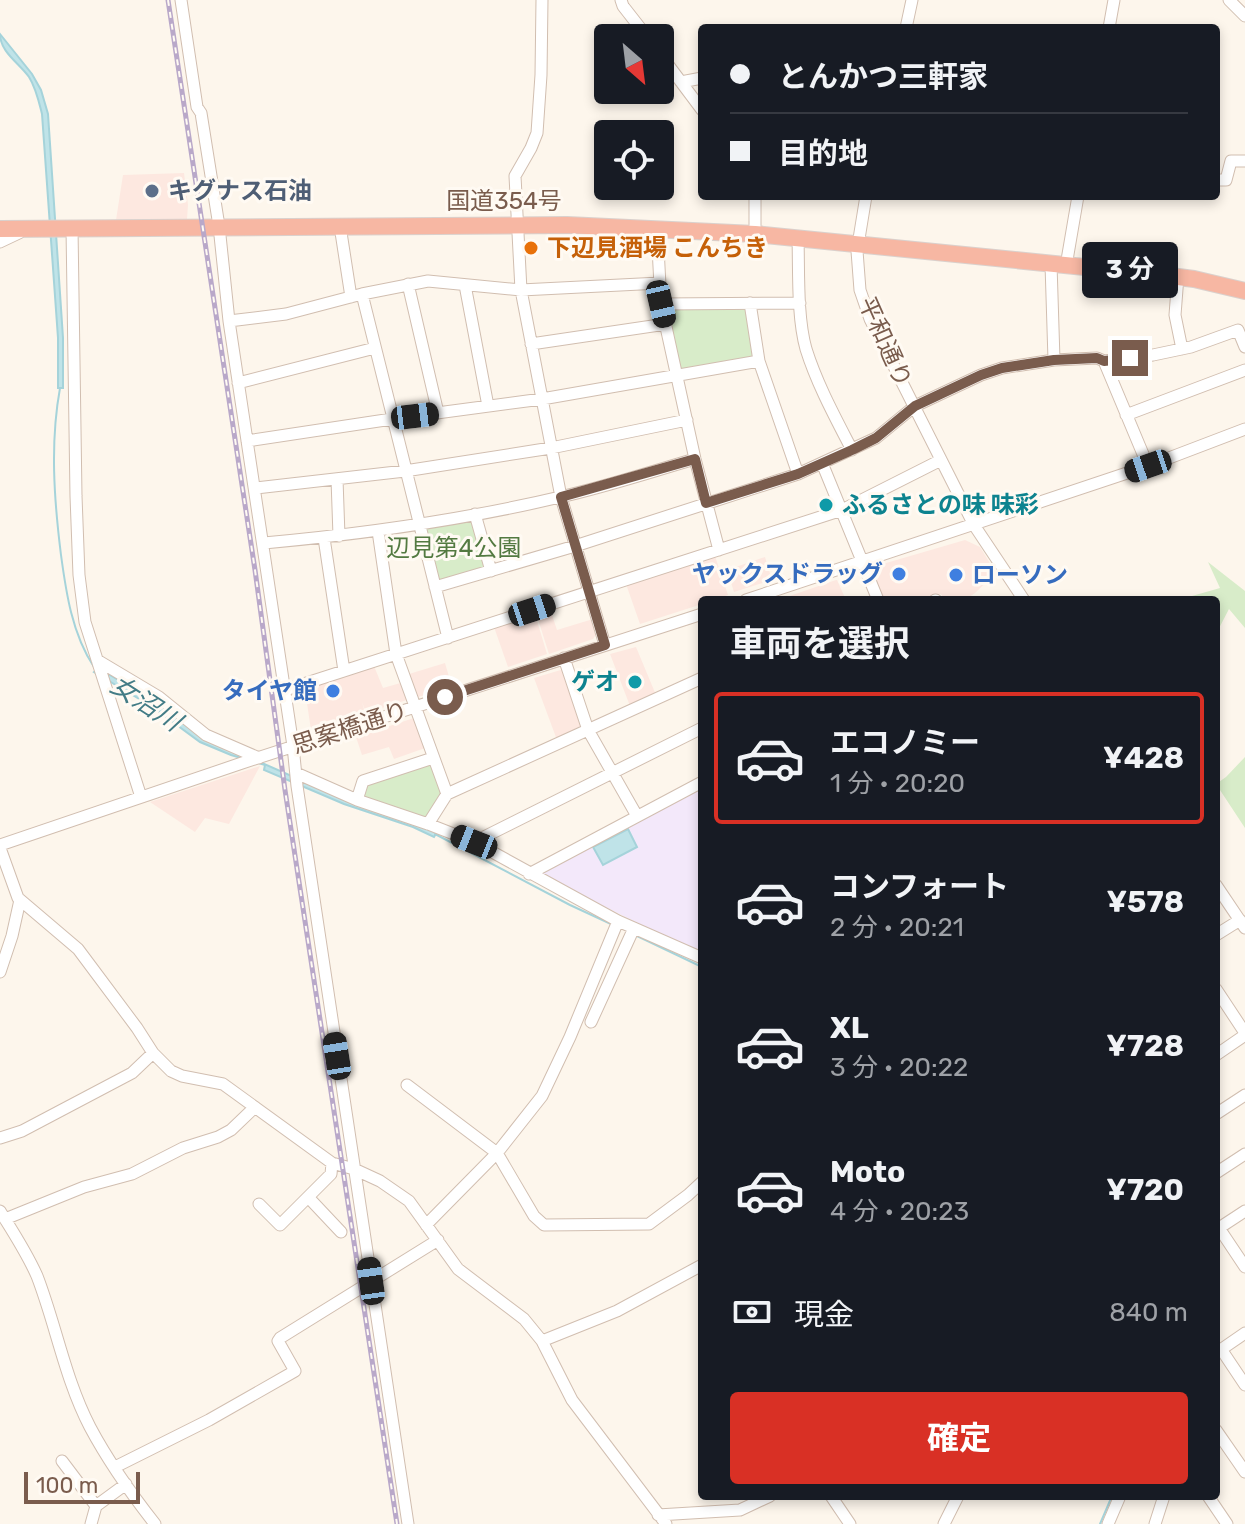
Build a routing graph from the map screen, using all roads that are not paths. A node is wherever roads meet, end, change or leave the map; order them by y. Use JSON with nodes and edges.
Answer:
{"nodes":[{"id":1,"x":181,"y":0,"type":"edge"},
{"id":2,"x":542,"y":0,"type":"edge"},
{"id":3,"x":621,"y":0,"type":"edge"},
{"id":4,"x":912,"y":0,"type":"edge"},
{"id":5,"x":1114,"y":0,"type":"edge"},
{"id":6,"x":1229,"y":0,"type":"edge"},
{"id":7,"x":1245,"y":16,"type":"edge"},
{"id":8,"x":637,"y":24,"type":"edge"},
{"id":9,"x":907,"y":24,"type":"edge"},
{"id":10,"x":1110,"y":24,"type":"edge"},
{"id":11,"x":674,"y":73,"type":"edge"},
{"id":12,"x":698,"y":79,"type":"edge"},
{"id":13,"x":681,"y":82,"type":"junction"},
{"id":14,"x":698,"y":105,"type":"edge"},
{"id":15,"x":1245,"y":161,"type":"edge"},
{"id":16,"x":1220,"y":180,"type":"edge"},
{"id":17,"x":755,"y":200,"type":"edge"},
{"id":18,"x":865,"y":200,"type":"edge"},
{"id":19,"x":1077,"y":200,"type":"edge"},
{"id":20,"x":519,"y":225,"type":"junction"},
{"id":21,"x":219,"y":226,"type":"junction"},
{"id":22,"x":340,"y":226,"type":"junction"},
{"id":23,"x":59,"y":228,"type":"junction"},
{"id":24,"x":0,"y":229,"type":"edge"},
{"id":25,"x":22,"y":229,"type":"junction"},
{"id":26,"x":657,"y":229,"type":"junction"},
{"id":27,"x":755,"y":234,"type":"junction"},
{"id":28,"x":798,"y":238,"type":"junction"},
{"id":29,"x":0,"y":242,"type":"edge"},
{"id":30,"x":859,"y":245,"type":"junction"},
{"id":31,"x":1058,"y":265,"type":"junction"},
{"id":32,"x":1178,"y":276,"type":"junction"},
{"id":33,"x":660,"y":283,"type":"junction"},
{"id":34,"x":408,"y":284,"type":"junction"},
{"id":35,"x":465,"y":285,"type":"junction"},
{"id":36,"x":521,"y":290,"type":"junction"},
{"id":37,"x":1245,"y":291,"type":"edge"},
{"id":38,"x":357,"y":295,"type":"junction"},
{"id":39,"x":750,"y":303,"type":"junction"},
{"id":40,"x":800,"y":303,"type":"junction"},
{"id":41,"x":661,"y":304,"type":"junction"},
{"id":42,"x":229,"y":321,"type":"junction"},
{"id":43,"x":666,"y":324,"type":"junction"},
{"id":44,"x":531,"y":344,"type":"junction"},
{"id":45,"x":1245,"y":347,"type":"edge"},
{"id":46,"x":375,"y":348,"type":"junction"},
{"id":47,"x":1182,"y":349,"type":"junction"},
{"id":48,"x":1054,"y":360,"type":"junction"},
{"id":49,"x":759,"y":361,"type":"junction"},
{"id":50,"x":1104,"y":361,"type":"junction"},
{"id":51,"x":1245,"y":370,"type":"edge"},
{"id":52,"x":677,"y":376,"type":"junction"},
{"id":53,"x":238,"y":383,"type":"junction"},
{"id":54,"x":542,"y":399,"type":"junction"},
{"id":55,"x":488,"y":406,"type":"junction"},
{"id":56,"x":915,"y":406,"type":"junction"},
{"id":57,"x":438,"y":413,"type":"junction"},
{"id":58,"x":1126,"y":415,"type":"junction"},
{"id":59,"x":392,"y":419,"type":"junction"},
{"id":60,"x":687,"y":420,"type":"junction"},
{"id":61,"x":1245,"y":429,"type":"edge"},
{"id":62,"x":247,"y":441,"type":"junction"},
{"id":63,"x":551,"y":448,"type":"junction"},
{"id":64,"x":852,"y":450,"type":"junction"},
{"id":65,"x":695,"y":459,"type":"junction"},
{"id":66,"x":941,"y":460,"type":"junction"},
{"id":67,"x":822,"y":463,"type":"junction"},
{"id":68,"x":1148,"y":466,"type":"junction"},
{"id":69,"x":405,"y":471,"type":"junction"},
{"id":70,"x":798,"y":474,"type":"junction"},
{"id":71,"x":337,"y":479,"type":"junction"},
{"id":72,"x":256,"y":488,"type":"junction"},
{"id":73,"x":561,"y":497,"type":"junction"},
{"id":74,"x":706,"y":503,"type":"junction"},
{"id":75,"x":842,"y":510,"type":"junction"},
{"id":76,"x":475,"y":514,"type":"junction"},
{"id":77,"x":418,"y":524,"type":"junction"},
{"id":78,"x":974,"y":525,"type":"junction"},
{"id":79,"x":378,"y":531,"type":"junction"},
{"id":80,"x":339,"y":536,"type":"junction"},
{"id":81,"x":324,"y":538,"type":"junction"},
{"id":82,"x":264,"y":543,"type":"junction"},
{"id":83,"x":575,"y":546,"type":"junction"},
{"id":84,"x":719,"y":550,"type":"junction"},
{"id":85,"x":862,"y":562,"type":"junction"},
{"id":86,"x":491,"y":571,"type":"junction"},
{"id":87,"x":435,"y":587,"type":"junction"},
{"id":88,"x":589,"y":592,"type":"junction"},
{"id":89,"x":758,"y":596,"type":"edge"},
{"id":90,"x":876,"y":596,"type":"edge"},
{"id":91,"x":1021,"y":596,"type":"edge"},
{"id":92,"x":698,"y":615,"type":"edge"},
{"id":93,"x":448,"y":638,"type":"junction"},
{"id":94,"x":605,"y":645,"type":"junction"},
{"id":95,"x":396,"y":654,"type":"junction"},
{"id":96,"x":564,"y":658,"type":"junction"},
{"id":97,"x":98,"y":664,"type":"junction"},
{"id":98,"x":344,"y":671,"type":"junction"},
{"id":99,"x":698,"y":680,"type":"edge"},
{"id":100,"x":285,"y":690,"type":"junction"},
{"id":101,"x":415,"y":706,"type":"junction"},
{"id":102,"x":588,"y":730,"type":"junction"},
{"id":103,"x":698,"y":730,"type":"edge"},
{"id":104,"x":293,"y":746,"type":"junction"},
{"id":105,"x":257,"y":758,"type":"junction"},
{"id":106,"x":433,"y":758,"type":"junction"},
{"id":107,"x":613,"y":773,"type":"junction"},
{"id":108,"x":297,"y":779,"type":"junction"},
{"id":109,"x":698,"y":784,"type":"edge"},
{"id":110,"x":447,"y":794,"type":"junction"},
{"id":111,"x":141,"y":797,"type":"junction"},
{"id":112,"x":357,"y":800,"type":"junction"},
{"id":113,"x":637,"y":816,"type":"junction"},
{"id":114,"x":428,"y":824,"type":"junction"},
{"id":115,"x":474,"y":842,"type":"junction"},
{"id":116,"x":0,"y":846,"type":"edge"},
{"id":117,"x":529,"y":874,"type":"junction"},
{"id":118,"x":1220,"y":891,"type":"edge"},
{"id":119,"x":20,"y":900,"type":"junction"},
{"id":120,"x":618,"y":921,"type":"junction"},
{"id":121,"x":1242,"y":924,"type":"edge"},
{"id":122,"x":634,"y":928,"type":"junction"},
{"id":123,"x":1220,"y":933,"type":"edge"},
{"id":124,"x":698,"y":955,"type":"edge"},
{"id":125,"x":0,"y":972,"type":"edge"},
{"id":126,"x":594,"y":979,"type":"junction"},
{"id":127,"x":607,"y":985,"type":"junction"},
{"id":128,"x":1220,"y":995,"type":"edge"},
{"id":129,"x":591,"y":1022,"type":"dead end"},
{"id":130,"x":1245,"y":1034,"type":"edge"},
{"id":131,"x":1220,"y":1052,"type":"edge"},
{"id":132,"x":153,"y":1053,"type":"junction"},
{"id":133,"x":407,"y":1085,"type":"dead end"},
{"id":134,"x":1245,"y":1095,"type":"edge"},
{"id":135,"x":255,"y":1107,"type":"junction"},
{"id":136,"x":1220,"y":1111,"type":"edge"},
{"id":137,"x":0,"y":1138,"type":"edge"},
{"id":138,"x":497,"y":1153,"type":"junction"},
{"id":139,"x":1245,"y":1154,"type":"edge"},
{"id":140,"x":332,"y":1163,"type":"junction"},
{"id":141,"x":354,"y":1169,"type":"junction"},
{"id":142,"x":1220,"y":1170,"type":"edge"},
{"id":143,"x":698,"y":1186,"type":"edge"},
{"id":144,"x":308,"y":1197,"type":"junction"},
{"id":145,"x":259,"y":1204,"type":"dead end"},
{"id":146,"x":1245,"y":1211,"type":"edge"},
{"id":147,"x":2,"y":1215,"type":"edge"},
{"id":148,"x":426,"y":1225,"type":"junction"},
{"id":149,"x":1220,"y":1228,"type":"edge"},
{"id":150,"x":341,"y":1232,"type":"dead end"},
{"id":151,"x":1220,"y":1232,"type":"edge"},
{"id":152,"x":438,"y":1240,"type":"junction"},
{"id":153,"x":698,"y":1267,"type":"edge"},
{"id":154,"x":1245,"y":1267,"type":"edge"},
{"id":155,"x":371,"y":1281,"type":"junction"},
{"id":156,"x":1245,"y":1333,"type":"edge"},
{"id":157,"x":542,"y":1341,"type":"junction"},
{"id":158,"x":1220,"y":1350,"type":"edge"},
{"id":159,"x":1220,"y":1354,"type":"edge"},
{"id":160,"x":1245,"y":1385,"type":"edge"},
{"id":161,"x":1220,"y":1436,"type":"edge"},
{"id":162,"x":62,"y":1461,"type":"dead end"},
{"id":163,"x":115,"y":1467,"type":"junction"},
{"id":164,"x":1245,"y":1472,"type":"edge"},
{"id":165,"x":126,"y":1484,"type":"junction"},
{"id":166,"x":761,"y":1500,"type":"edge"},
{"id":167,"x":834,"y":1500,"type":"edge"},
{"id":168,"x":956,"y":1500,"type":"edge"},
{"id":169,"x":1118,"y":1500,"type":"edge"},
{"id":170,"x":1163,"y":1500,"type":"edge"},
{"id":171,"x":1211,"y":1500,"type":"edge"},
{"id":172,"x":96,"y":1506,"type":"junction"},
{"id":173,"x":711,"y":1512,"type":"junction"},
{"id":174,"x":662,"y":1520,"type":"edge"},
{"id":175,"x":91,"y":1524,"type":"edge"},
{"id":176,"x":155,"y":1524,"type":"edge"},
{"id":177,"x":408,"y":1524,"type":"edge"},
{"id":178,"x":717,"y":1524,"type":"edge"},
{"id":179,"x":850,"y":1524,"type":"edge"},
{"id":180,"x":944,"y":1524,"type":"edge"},
{"id":181,"x":1108,"y":1524,"type":"edge"},
{"id":182,"x":1155,"y":1524,"type":"edge"},
{"id":183,"x":1226,"y":1524,"type":"edge"}],
"edges":[{"from":1,"to":21,"type":"street"},
{"from":2,"to":20,"type":"street"},
{"from":3,"to":8,"type":"street"},
{"from":4,"to":9,"type":"street"},
{"from":5,"to":10,"type":"street"},
{"from":6,"to":7,"type":"street"},
{"from":11,"to":13,"type":"street"},
{"from":12,"to":13,"type":"street"},
{"from":13,"to":14,"type":"street"},
{"from":15,"to":16,"type":"street"},
{"from":17,"to":27,"type":"street"},
{"from":18,"to":30,"type":"street","name":"平和通り"},
{"from":19,"to":31,"type":"street"},
{"from":20,"to":22,"type":"highway","name":"国道354号"},
{"from":20,"to":26,"type":"highway","name":"国道354号"},
{"from":20,"to":36,"type":"street"},
{"from":21,"to":22,"type":"highway","name":"国道354号"},
{"from":21,"to":23,"type":"highway","name":"国道354号"},
{"from":21,"to":42,"type":"street"},
{"from":22,"to":38,"type":"street"},
{"from":23,"to":25,"type":"highway","name":"国道354号"},
{"from":23,"to":97,"type":"street"},
{"from":24,"to":25,"type":"highway","name":"国道354号"},
{"from":25,"to":29,"type":"street"},
{"from":26,"to":27,"type":"highway","name":"国道354号"},
{"from":26,"to":33,"type":"street"},
{"from":27,"to":28,"type":"highway","name":"国道354号"},
{"from":28,"to":30,"type":"highway","name":"国道354号"},
{"from":28,"to":40,"type":"street"},
{"from":30,"to":31,"type":"highway","name":"国道354号"},
{"from":30,"to":56,"type":"street","name":"平和通り"},
{"from":31,"to":32,"type":"highway","name":"国道354号"},
{"from":31,"to":48,"type":"street"},
{"from":32,"to":37,"type":"highway","name":"国道354号"},
{"from":32,"to":47,"type":"street"},
{"from":33,"to":36,"type":"street"},
{"from":33,"to":41,"type":"street"},
{"from":34,"to":35,"type":"street"},
{"from":34,"to":38,"type":"street"},
{"from":34,"to":57,"type":"street"},
{"from":35,"to":36,"type":"street"},
{"from":35,"to":55,"type":"street"},
{"from":36,"to":44,"type":"street"},
{"from":38,"to":42,"type":"street"},
{"from":38,"to":46,"type":"street"},
{"from":39,"to":40,"type":"street"},
{"from":39,"to":41,"type":"street"},
{"from":39,"to":49,"type":"street"},
{"from":40,"to":64,"type":"street"},
{"from":41,"to":43,"type":"street"},
{"from":42,"to":53,"type":"street"},
{"from":43,"to":44,"type":"street"},
{"from":43,"to":52,"type":"street"},
{"from":44,"to":54,"type":"street"},
{"from":45,"to":47,"type":"street"},
{"from":46,"to":53,"type":"street"},
{"from":46,"to":59,"type":"street"},
{"from":47,"to":50,"type":"street"},
{"from":48,"to":50,"type":"street"},
{"from":48,"to":56,"type":"street"},
{"from":49,"to":52,"type":"street"},
{"from":49,"to":70,"type":"street"},
{"from":50,"to":58,"type":"street"},
{"from":51,"to":58,"type":"street"},
{"from":52,"to":54,"type":"street"},
{"from":52,"to":60,"type":"street"},
{"from":53,"to":62,"type":"street"},
{"from":54,"to":55,"type":"street"},
{"from":54,"to":63,"type":"street"},
{"from":55,"to":57,"type":"street"},
{"from":56,"to":64,"type":"street"},
{"from":56,"to":66,"type":"street","name":"平和通り"},
{"from":57,"to":59,"type":"street"},
{"from":58,"to":68,"type":"street"},
{"from":59,"to":62,"type":"street"},
{"from":59,"to":69,"type":"street"},
{"from":60,"to":63,"type":"street"},
{"from":60,"to":65,"type":"street"},
{"from":61,"to":68,"type":"street"},
{"from":62,"to":72,"type":"street"},
{"from":63,"to":69,"type":"street"},
{"from":63,"to":73,"type":"street"},
{"from":64,"to":67,"type":"street"},
{"from":65,"to":73,"type":"street"},
{"from":65,"to":74,"type":"street"},
{"from":66,"to":75,"type":"street"},
{"from":66,"to":78,"type":"street","name":"平和通り"},
{"from":67,"to":70,"type":"street"},
{"from":67,"to":75,"type":"street"},
{"from":68,"to":78,"type":"street"},
{"from":69,"to":71,"type":"street"},
{"from":69,"to":77,"type":"street"},
{"from":70,"to":74,"type":"street"},
{"from":71,"to":72,"type":"street"},
{"from":71,"to":80,"type":"street"},
{"from":72,"to":82,"type":"street"},
{"from":73,"to":76,"type":"street"},
{"from":73,"to":83,"type":"street"},
{"from":74,"to":83,"type":"street"},
{"from":74,"to":84,"type":"street"},
{"from":75,"to":84,"type":"street"},
{"from":75,"to":85,"type":"street"},
{"from":76,"to":77,"type":"street"},
{"from":76,"to":86,"type":"street"},
{"from":77,"to":79,"type":"street"},
{"from":77,"to":87,"type":"street"},
{"from":78,"to":85,"type":"street"},
{"from":78,"to":91,"type":"street","name":"平和通り"},
{"from":79,"to":80,"type":"street"},
{"from":79,"to":95,"type":"street"},
{"from":80,"to":81,"type":"street"},
{"from":81,"to":82,"type":"street"},
{"from":81,"to":98,"type":"street"},
{"from":82,"to":100,"type":"street"},
{"from":83,"to":86,"type":"street"},
{"from":83,"to":88,"type":"street"},
{"from":84,"to":88,"type":"street"},
{"from":85,"to":89,"type":"street"},
{"from":85,"to":90,"type":"street"},
{"from":86,"to":87,"type":"street"},
{"from":87,"to":93,"type":"street"},
{"from":88,"to":93,"type":"street"},
{"from":88,"to":94,"type":"street"},
{"from":92,"to":94,"type":"street","name":"思案橋通り"},
{"from":93,"to":95,"type":"street"},
{"from":94,"to":96,"type":"street","name":"思案橋通り"},
{"from":95,"to":98,"type":"street"},
{"from":95,"to":101,"type":"street"},
{"from":96,"to":101,"type":"street","name":"思案橋通り"},
{"from":96,"to":102,"type":"street"},
{"from":97,"to":105,"type":"street"},
{"from":97,"to":111,"type":"street"},
{"from":98,"to":100,"type":"street"},
{"from":99,"to":102,"type":"street"},
{"from":100,"to":104,"type":"street"},
{"from":101,"to":104,"type":"street","name":"思案橋通り"},
{"from":101,"to":106,"type":"street"},
{"from":102,"to":107,"type":"street"},
{"from":102,"to":110,"type":"street"},
{"from":103,"to":107,"type":"street"},
{"from":104,"to":105,"type":"street","name":"思案橋通り"},
{"from":104,"to":108,"type":"street"},
{"from":105,"to":111,"type":"street","name":"思案橋通り"},
{"from":106,"to":110,"type":"street"},
{"from":106,"to":112,"type":"street"},
{"from":107,"to":113,"type":"street"},
{"from":107,"to":115,"type":"street"},
{"from":108,"to":112,"type":"street"},
{"from":108,"to":141,"type":"street"},
{"from":109,"to":113,"type":"street"},
{"from":110,"to":114,"type":"street"},
{"from":111,"to":116,"type":"street","name":"思案橋通り"},
{"from":112,"to":114,"type":"street"},
{"from":113,"to":117,"type":"street"},
{"from":114,"to":115,"type":"street"},
{"from":115,"to":117,"type":"street"},
{"from":116,"to":119,"type":"street"},
{"from":117,"to":120,"type":"street"},
{"from":118,"to":121,"type":"street"},
{"from":119,"to":125,"type":"street"},
{"from":119,"to":132,"type":"street"},
{"from":120,"to":122,"type":"street"},
{"from":120,"to":126,"type":"street"},
{"from":121,"to":123,"type":"street"},
{"from":122,"to":124,"type":"street"},
{"from":122,"to":127,"type":"street"},
{"from":126,"to":127,"type":"street"},
{"from":126,"to":138,"type":"street"},
{"from":127,"to":129,"type":"street"},
{"from":128,"to":130,"type":"street"},
{"from":130,"to":131,"type":"street"},
{"from":132,"to":135,"type":"street"},
{"from":132,"to":137,"type":"street"},
{"from":133,"to":138,"type":"street"},
{"from":134,"to":136,"type":"street"},
{"from":135,"to":140,"type":"street"},
{"from":135,"to":147,"type":"street"},
{"from":138,"to":143,"type":"street"},
{"from":138,"to":148,"type":"street"},
{"from":139,"to":142,"type":"street"},
{"from":140,"to":141,"type":"street"},
{"from":140,"to":144,"type":"street"},
{"from":141,"to":148,"type":"street"},
{"from":141,"to":155,"type":"street"},
{"from":144,"to":145,"type":"street"},
{"from":144,"to":150,"type":"street"},
{"from":146,"to":149,"type":"street"},
{"from":147,"to":163,"type":"street"},
{"from":148,"to":152,"type":"street"},
{"from":151,"to":154,"type":"street"},
{"from":152,"to":155,"type":"street"},
{"from":152,"to":157,"type":"street"},
{"from":153,"to":157,"type":"street"},
{"from":155,"to":163,"type":"street"},
{"from":155,"to":177,"type":"street"},
{"from":156,"to":158,"type":"street"},
{"from":157,"to":174,"type":"street"},
{"from":159,"to":160,"type":"street"},
{"from":161,"to":164,"type":"street"},
{"from":162,"to":172,"type":"street"},
{"from":163,"to":165,"type":"street"},
{"from":165,"to":172,"type":"street"},
{"from":165,"to":176,"type":"street"},
{"from":166,"to":173,"type":"street"},
{"from":167,"to":179,"type":"street"},
{"from":168,"to":180,"type":"street"},
{"from":169,"to":181,"type":"street"},
{"from":170,"to":182,"type":"street"},
{"from":171,"to":183,"type":"street"},
{"from":172,"to":175,"type":"street"},
{"from":173,"to":174,"type":"street"},
{"from":173,"to":178,"type":"street"}]}
